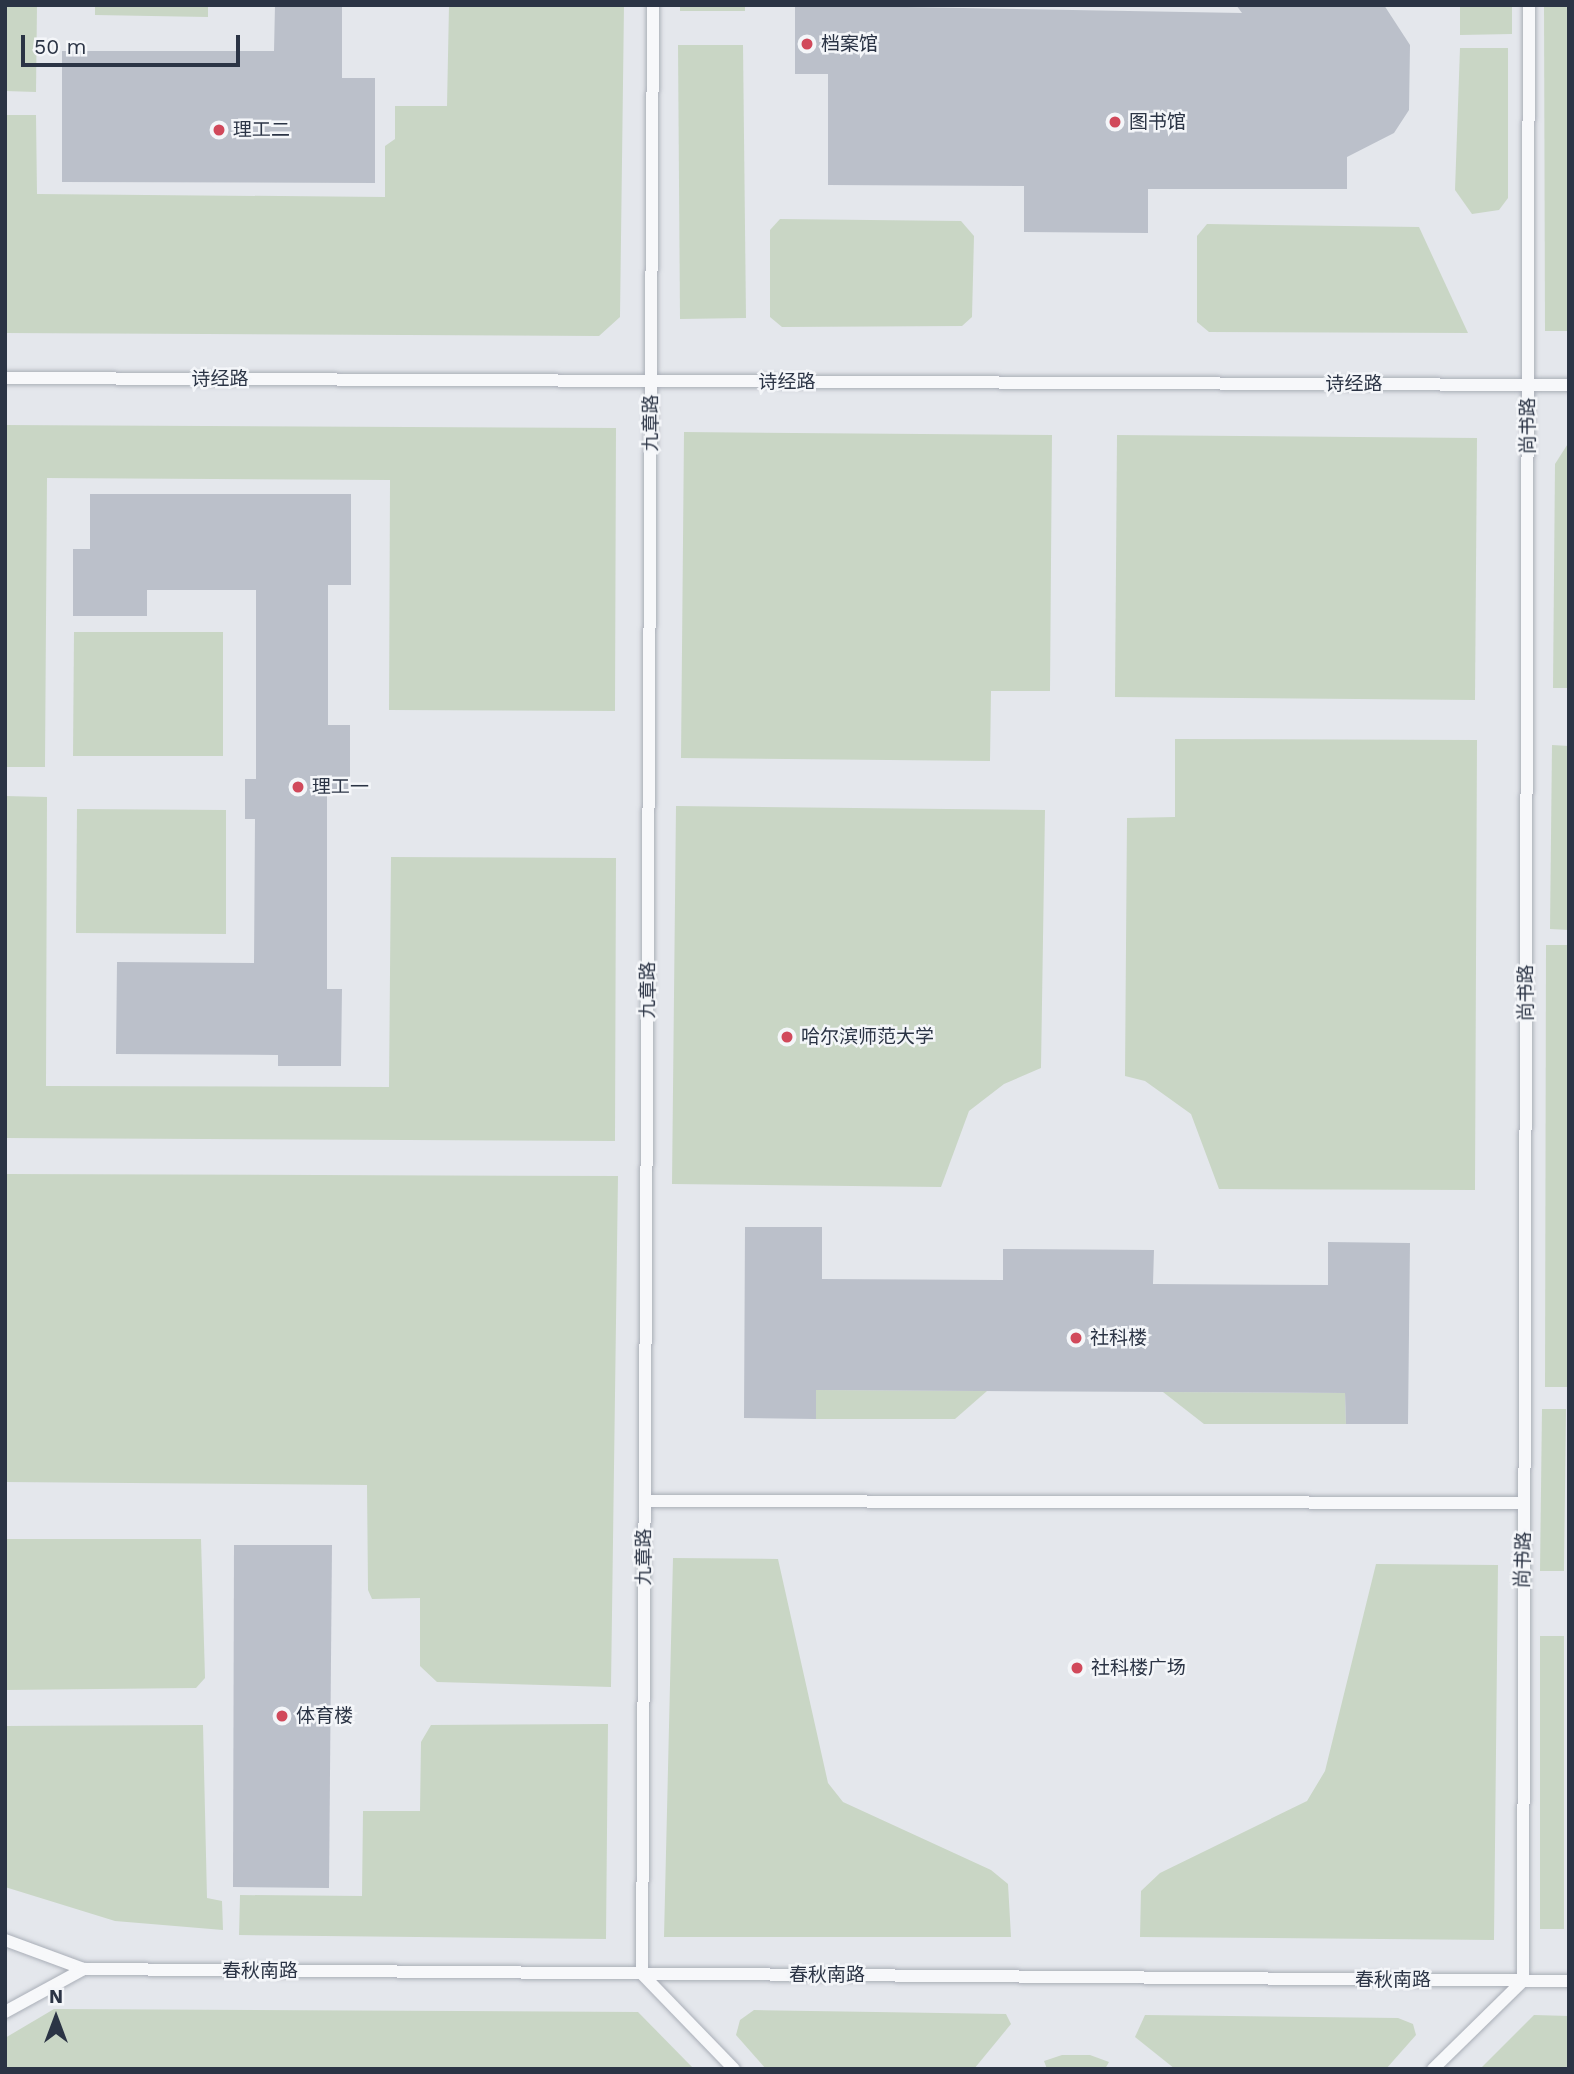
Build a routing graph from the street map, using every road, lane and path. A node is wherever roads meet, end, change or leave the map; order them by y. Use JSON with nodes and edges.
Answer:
{"nodes":[{"id":1,"x":653,"y":5,"type":"edge"},
{"id":2,"x":1529,"y":5,"type":"edge"},
{"id":3,"x":5,"y":379,"type":"edge"},
{"id":4,"x":651,"y":382,"type":"junction"},
{"id":5,"x":1528,"y":385,"type":"junction"},
{"id":6,"x":1569,"y":385,"type":"edge"},
{"id":7,"x":645,"y":1501,"type":"junction"},
{"id":8,"x":1524,"y":1503,"type":"junction"},
{"id":9,"x":5,"y":1940,"type":"edge"},
{"id":10,"x":84,"y":1969,"type":"junction"},
{"id":11,"x":642,"y":1974,"type":"junction"},
{"id":12,"x":1523,"y":1981,"type":"junction"},
{"id":13,"x":1569,"y":1981,"type":"edge"},
{"id":14,"x":5,"y":2012,"type":"edge"},
{"id":15,"x":734,"y":2069,"type":"edge"},
{"id":16,"x":1433,"y":2069,"type":"edge"}],
"edges":[{"from":1,"to":4,"type":"lane","name":"九章路"},
{"from":2,"to":5,"type":"lane","name":"尚书路"},
{"from":3,"to":4,"type":"lane","name":"诗经路"},
{"from":4,"to":5,"type":"lane","name":"诗经路"},
{"from":4,"to":7,"type":"lane","name":"九章路"},
{"from":5,"to":6,"type":"lane","name":"诗经路"},
{"from":5,"to":8,"type":"lane","name":"尚书路"},
{"from":7,"to":8,"type":"lane"},
{"from":7,"to":11,"type":"lane","name":"九章路"},
{"from":8,"to":12,"type":"lane","name":"尚书路"},
{"from":9,"to":10,"type":"lane","name":"春秋南路"},
{"from":10,"to":11,"type":"lane","name":"春秋南路"},
{"from":10,"to":14,"type":"lane","name":"春秋南路"},
{"from":11,"to":12,"type":"lane","name":"春秋南路"},
{"from":11,"to":15,"type":"lane"},
{"from":12,"to":13,"type":"lane","name":"春秋南路"},
{"from":12,"to":16,"type":"lane"}]}
